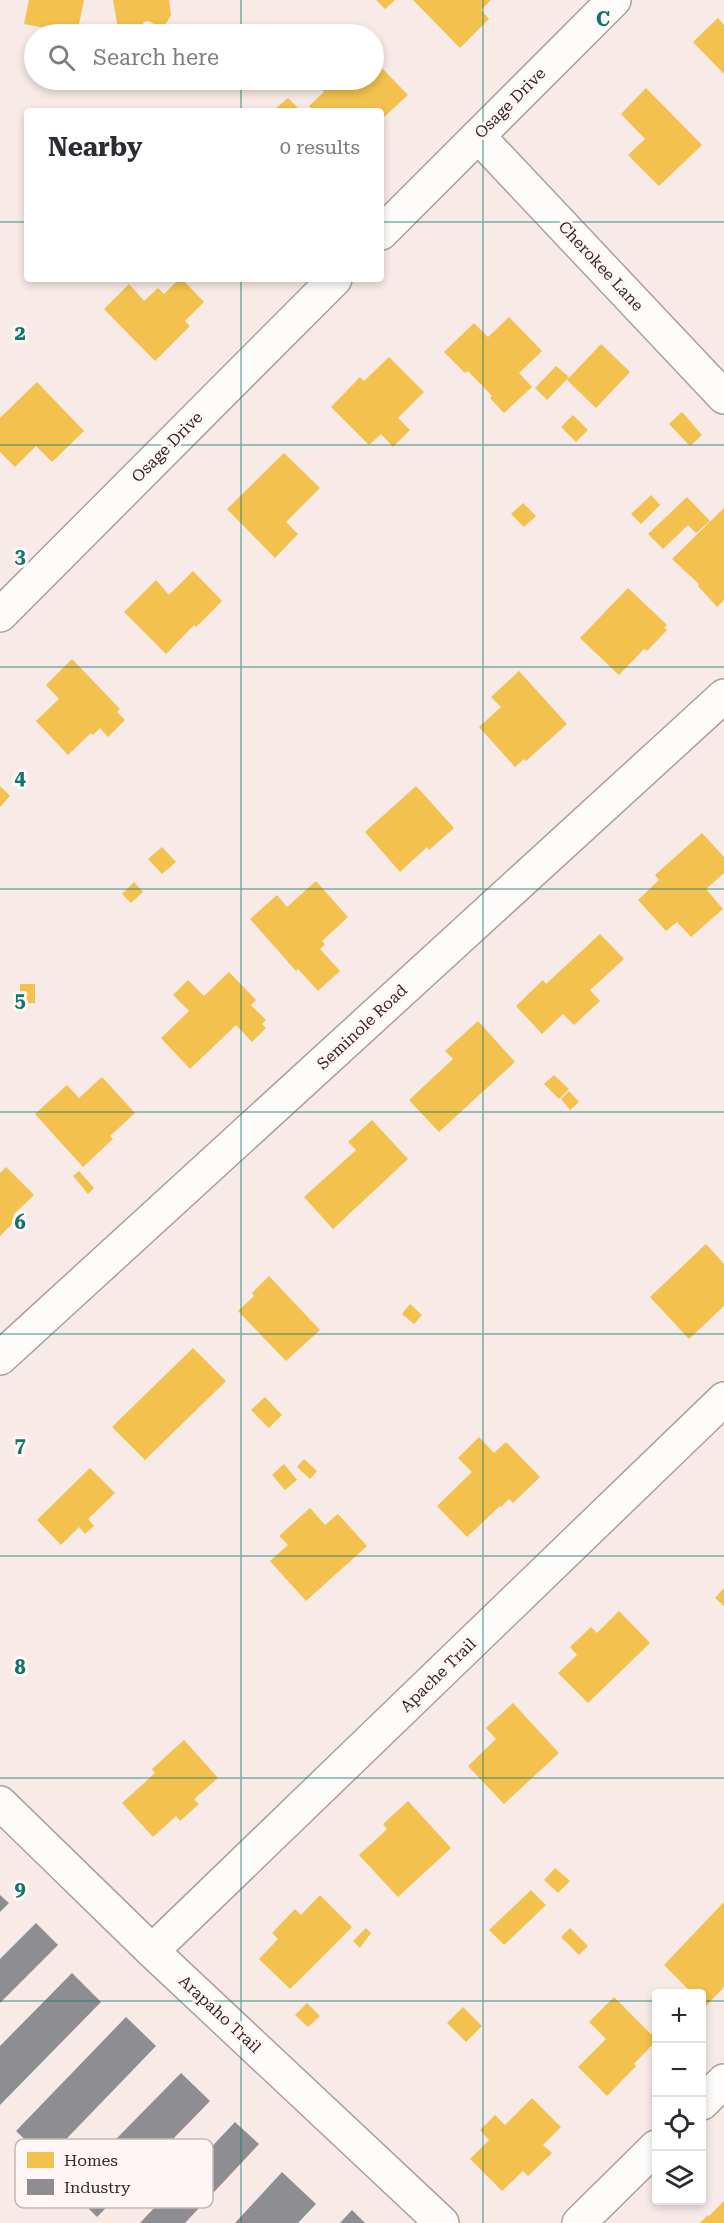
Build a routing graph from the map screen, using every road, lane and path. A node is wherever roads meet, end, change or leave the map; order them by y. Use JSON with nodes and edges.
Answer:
{"nodes":[{"id":1,"x":614,"y":0,"type":"edge"},
{"id":2,"x":478,"y":136,"type":"junction"},
{"id":3,"x":384,"y":229,"type":"edge"},
{"id":4,"x":332,"y":282,"type":"edge"},
{"id":5,"x":724,"y":397,"type":"edge"},
{"id":6,"x":0,"y":615,"type":"edge"},
{"id":7,"x":724,"y":696,"type":"edge"},
{"id":8,"x":0,"y":1358,"type":"edge"},
{"id":9,"x":724,"y":1399,"type":"edge"},
{"id":10,"x":0,"y":1803,"type":"edge"},
{"id":11,"x":152,"y":1951,"type":"junction"},
{"id":12,"x":724,"y":2081,"type":"edge"},
{"id":13,"x":706,"y":2099,"type":"edge"},
{"id":14,"x":653,"y":2151,"type":"edge"},
{"id":15,"x":442,"y":2223,"type":"edge"},
{"id":16,"x":579,"y":2223,"type":"edge"}],
"edges":[{"from":1,"to":2,"type":"street","name":"Osage Drive"},
{"from":2,"to":3,"type":"street","name":"Osage Drive"},
{"from":2,"to":5,"type":"street","name":"Cherokee Lane"},
{"from":4,"to":6,"type":"street","name":"Osage Drive"},
{"from":7,"to":8,"type":"street","name":"Seminole Road"},
{"from":9,"to":11,"type":"street","name":"Apache Trail"},
{"from":10,"to":11,"type":"street","name":"Arapaho Trail"},
{"from":11,"to":15,"type":"street","name":"Arapaho Trail"},
{"from":12,"to":13,"type":"street"},
{"from":14,"to":16,"type":"street"}]}
